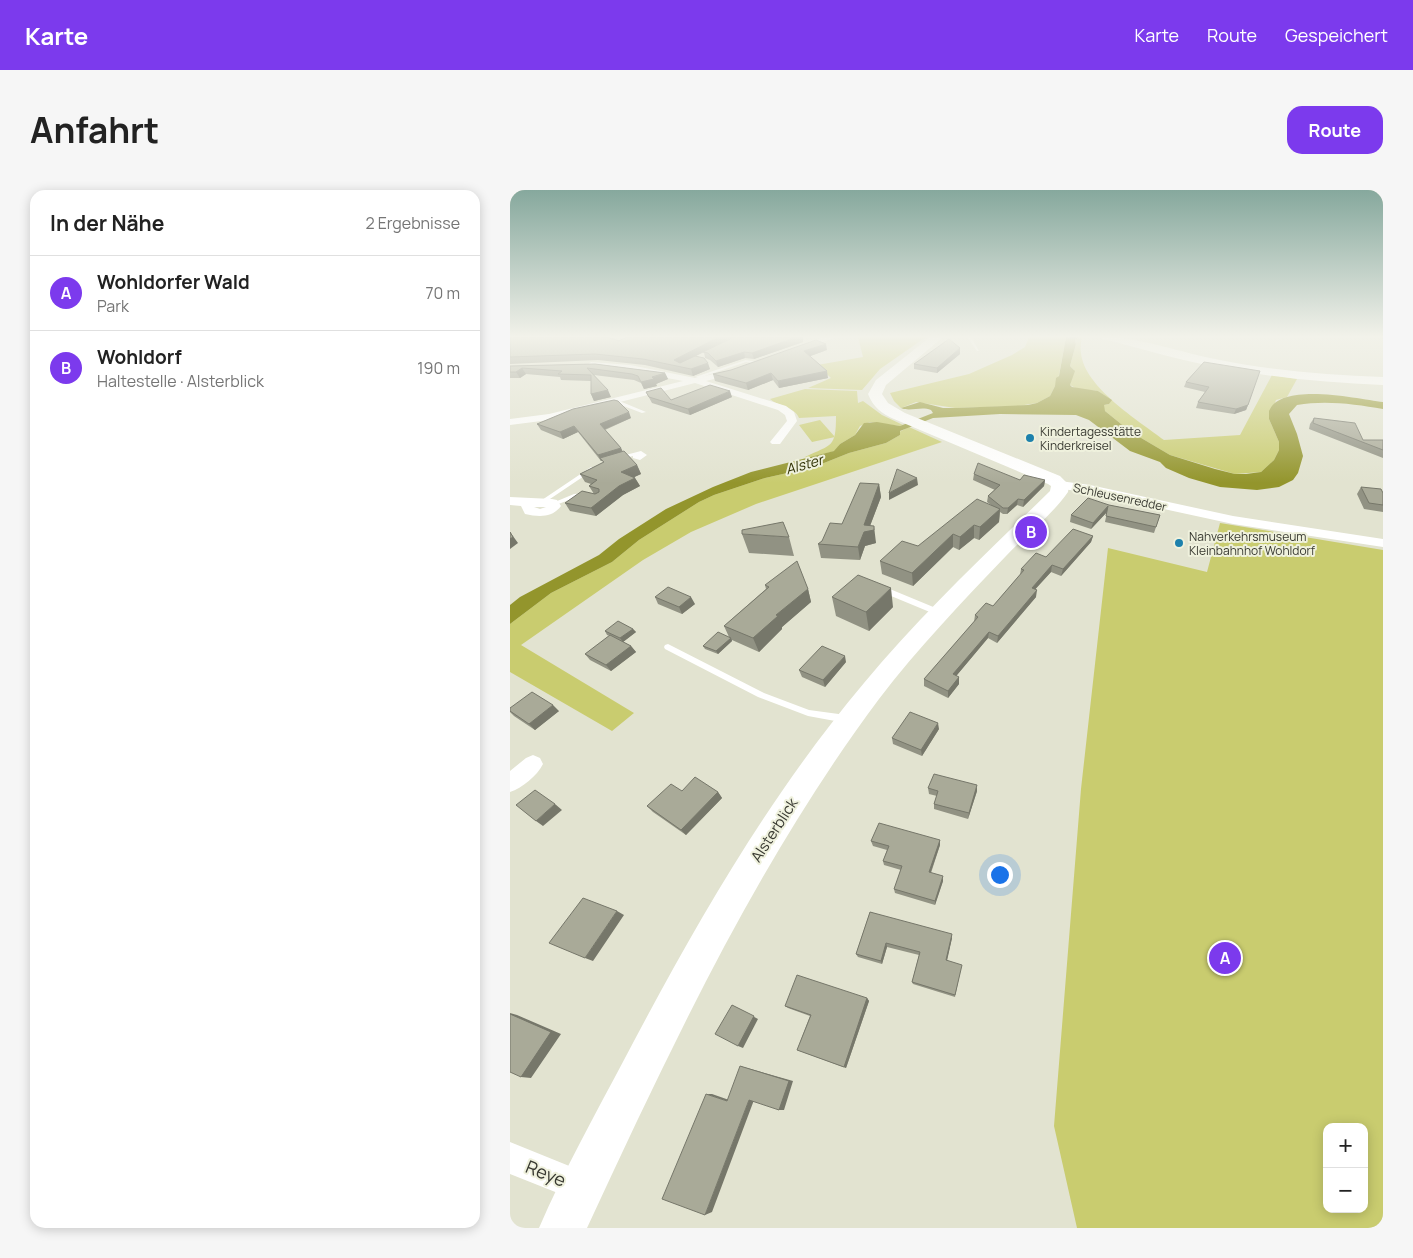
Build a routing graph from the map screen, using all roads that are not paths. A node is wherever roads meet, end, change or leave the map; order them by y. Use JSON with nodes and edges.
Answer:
{"nodes":[{"id":1,"x":673,"y":385,"type":"edge"},
{"id":2,"x":715,"y":385,"type":"edge"},
{"id":3,"x":879,"y":385,"type":"edge"},
{"id":4,"x":615,"y":401,"type":"junction"},
{"id":5,"x":644,"y":412,"type":"dead end"},
{"id":6,"x":510,"y":422,"type":"edge"},
{"id":7,"x":776,"y":442,"type":"dead end"},
{"id":8,"x":636,"y":455,"type":"dead end"},
{"id":9,"x":611,"y":460,"type":"edge"},
{"id":10,"x":599,"y":464,"type":"edge"},
{"id":11,"x":1060,"y":486,"type":"junction"},
{"id":12,"x":592,"y":496,"type":"edge"},
{"id":13,"x":510,"y":501,"type":"edge"},
{"id":14,"x":547,"y":503,"type":"junction"},
{"id":15,"x":1383,"y":543,"type":"edge"},
{"id":16,"x":875,"y":586,"type":"edge"},
{"id":17,"x":940,"y":613,"type":"junction"},
{"id":18,"x":668,"y":647,"type":"dead end"},
{"id":19,"x":849,"y":720,"type":"junction"},
{"id":20,"x":533,"y":764,"type":"dead end"},
{"id":21,"x":510,"y":783,"type":"edge"},
{"id":22,"x":510,"y":1158,"type":"edge"},
{"id":23,"x":583,"y":1188,"type":"junction"},
{"id":24,"x":563,"y":1228,"type":"edge"}],
"edges":[{"from":1,"to":4,"type":"street"},
{"from":2,"to":7,"type":"street"},
{"from":3,"to":11,"type":"street","name":"Schleusenredder"},
{"from":4,"to":5,"type":"lane"},
{"from":4,"to":6,"type":"street"},
{"from":8,"to":9,"type":"lane"},
{"from":10,"to":14,"type":"lane"},
{"from":11,"to":15,"type":"street","name":"Schleusenredder"},
{"from":11,"to":17,"type":"street","name":"Alsterblick"},
{"from":12,"to":14,"type":"lane"},
{"from":13,"to":14,"type":"street"},
{"from":16,"to":17,"type":"lane"},
{"from":17,"to":19,"type":"street","name":"Alsterblick"},
{"from":18,"to":19,"type":"lane"},
{"from":19,"to":23,"type":"street","name":"Alsterblick"},
{"from":20,"to":21,"type":"street"},
{"from":22,"to":23,"type":"street","name":"Reye"},
{"from":23,"to":24,"type":"street","name":"Alsterblick"}]}
